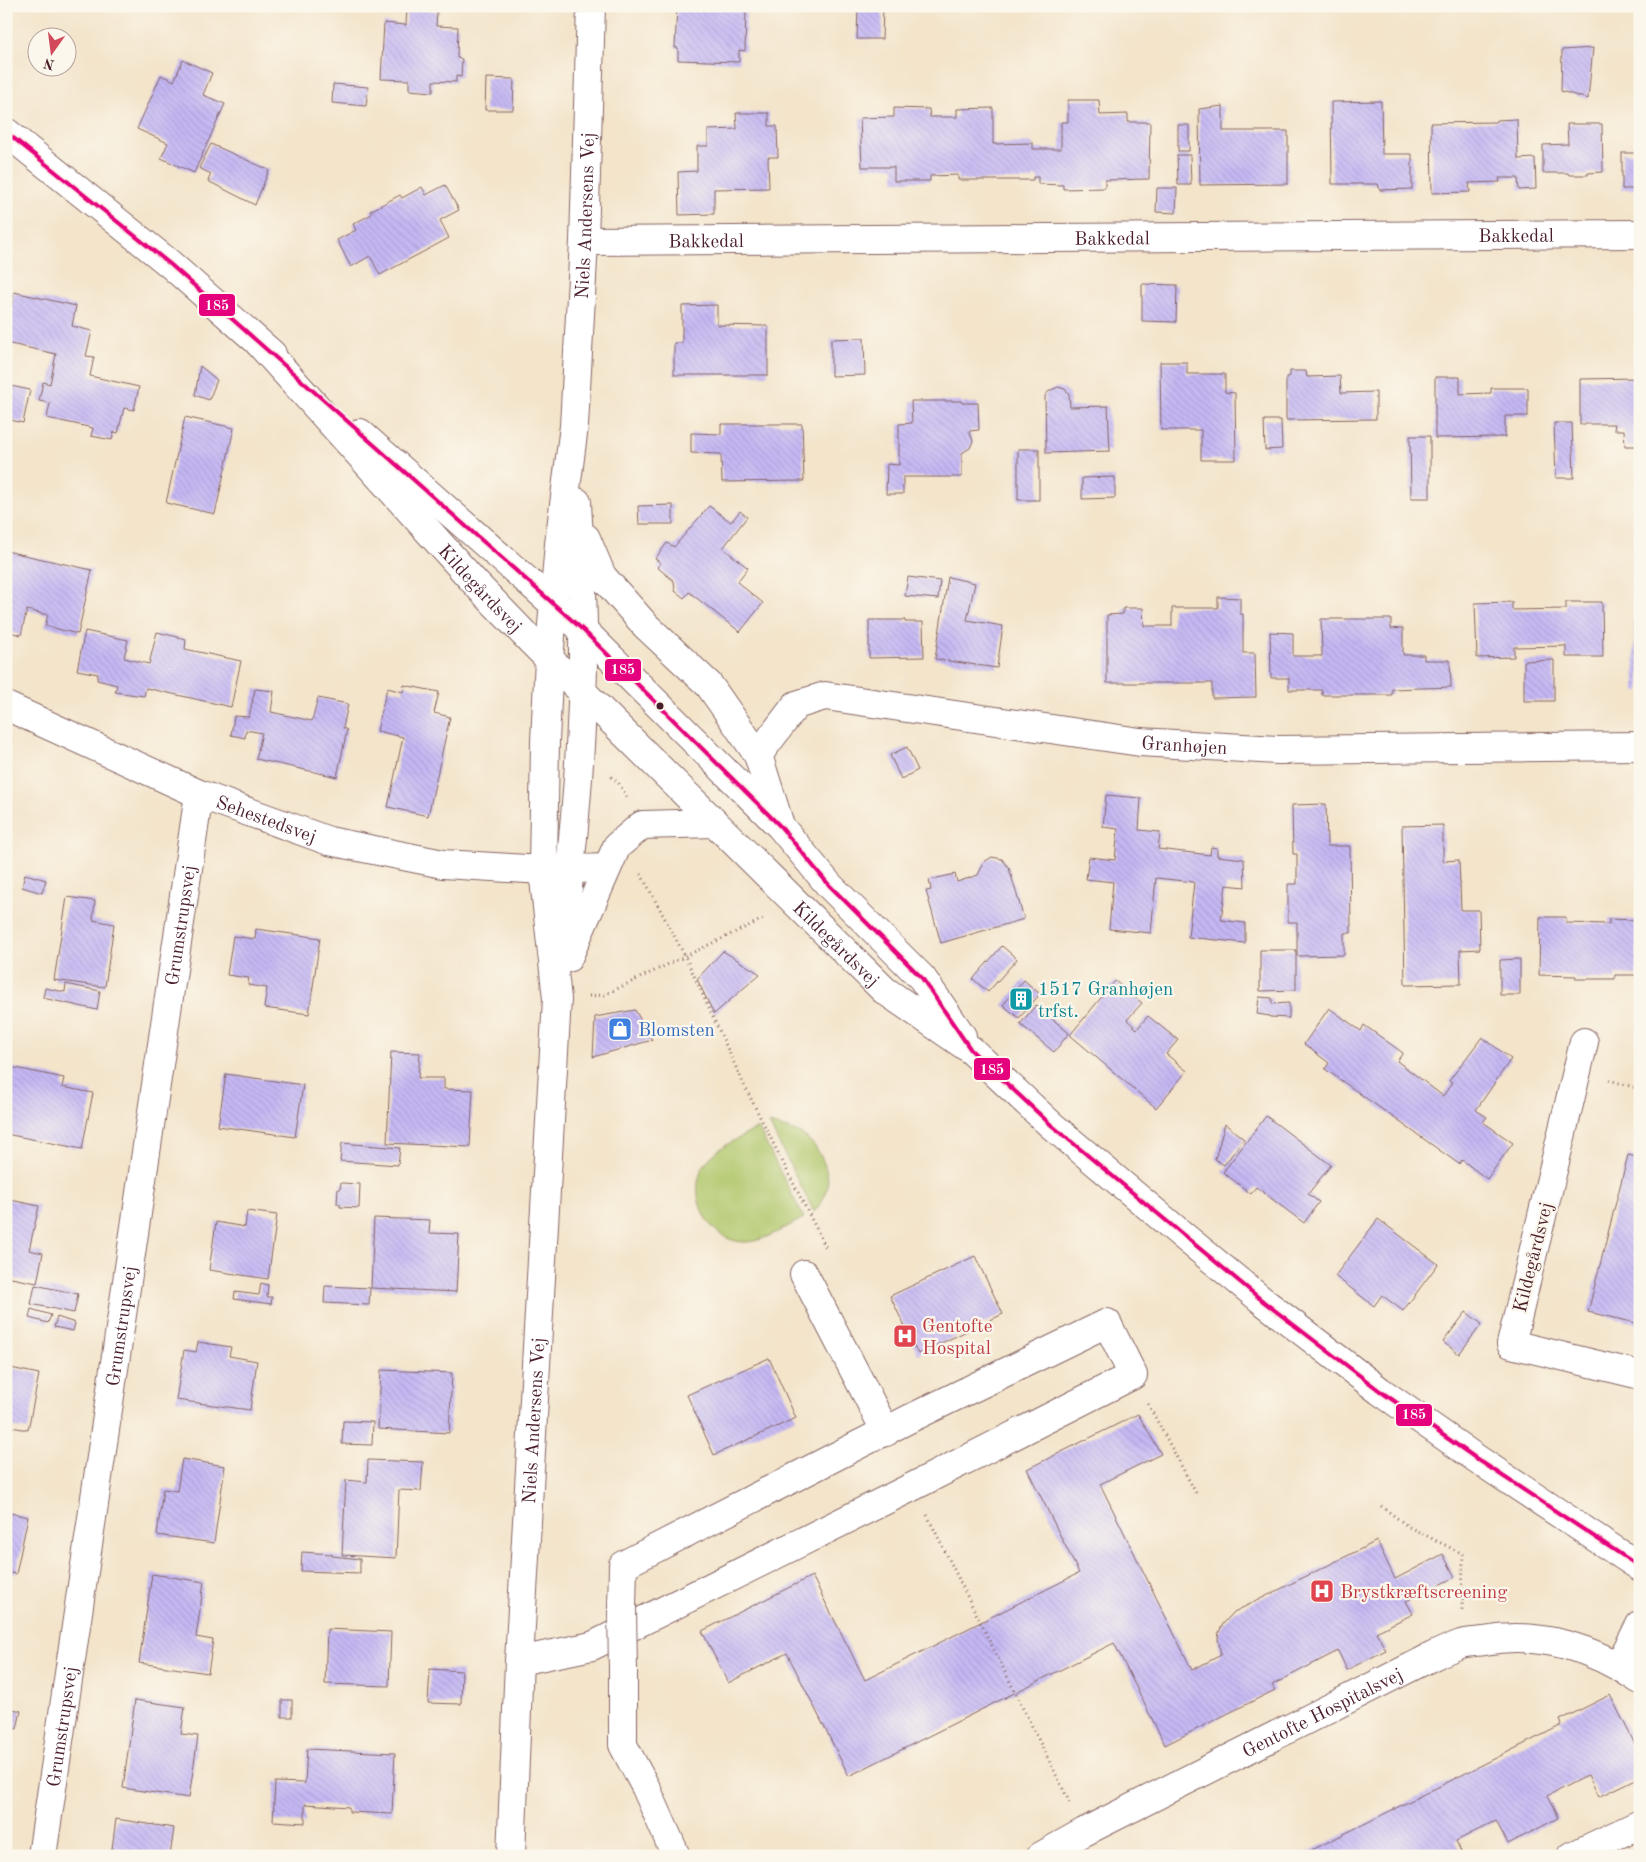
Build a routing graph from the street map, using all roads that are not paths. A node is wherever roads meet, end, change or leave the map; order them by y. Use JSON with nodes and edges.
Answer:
{"nodes":[{"id":1,"x":591,"y":6,"type":"edge"},
{"id":2,"x":8,"y":139,"type":"edge"},
{"id":3,"x":1640,"y":234,"type":"edge"},
{"id":4,"x":584,"y":241,"type":"junction"},
{"id":5,"x":258,"y":342,"type":"junction"},
{"id":6,"x":574,"y":426,"type":"junction"},
{"id":7,"x":578,"y":519,"type":"junction"},
{"id":8,"x":554,"y":604,"type":"junction"},
{"id":9,"x":584,"y":630,"type":"junction"},
{"id":10,"x":549,"y":659,"type":"junction"},
{"id":11,"x":582,"y":692,"type":"junction"},
{"id":12,"x":6,"y":706,"type":"edge"},
{"id":13,"x":1640,"y":746,"type":"edge"},
{"id":14,"x":758,"y":755,"type":"junction"},
{"id":15,"x":200,"y":794,"type":"junction"},
{"id":16,"x":715,"y":823,"type":"junction"},
{"id":17,"x":780,"y":826,"type":"junction"},
{"id":18,"x":570,"y":868,"type":"junction"},
{"id":19,"x":607,"y":868,"type":"junction"},
{"id":20,"x":543,"y":870,"type":"junction"},
{"id":21,"x":556,"y":992,"type":"junction"},
{"id":22,"x":1584,"y":1042,"type":"dead end"},
{"id":23,"x":971,"y":1050,"type":"junction"},
{"id":24,"x":804,"y":1274,"type":"dead end"},
{"id":25,"x":1640,"y":1375,"type":"edge"},
{"id":26,"x":886,"y":1432,"type":"junction"},
{"id":27,"x":1639,"y":1563,"type":"edge"},
{"id":28,"x":1640,"y":1625,"type":"edge"},
{"id":29,"x":519,"y":1660,"type":"junction"},
{"id":30,"x":1629,"y":1672,"type":"edge"},
{"id":31,"x":1640,"y":1824,"type":"edge"},
{"id":32,"x":42,"y":1856,"type":"edge"},
{"id":33,"x":511,"y":1856,"type":"edge"},
{"id":34,"x":676,"y":1856,"type":"edge"},
{"id":35,"x":1041,"y":1856,"type":"edge"},
{"id":36,"x":1572,"y":1856,"type":"edge"}],
"edges":[{"from":1,"to":4,"type":"street","name":"Niels Andersens Vej"},
{"from":2,"to":5,"type":"street","name":"Kildegårdsvej"},
{"from":3,"to":4,"type":"street","name":"Bakkedal"},
{"from":4,"to":6,"type":"street","name":"Niels Andersens Vej"},
{"from":5,"to":8,"type":"street","name":"Kildegårdsvej"},
{"from":5,"to":10,"type":"street","name":"Kildegårdsvej"},
{"from":6,"to":7,"type":"street","name":"Niels Andersens Vej"},
{"from":6,"to":8,"type":"street","name":"Niels Andersens Vej"},
{"from":7,"to":9,"type":"street","name":"Niels Andersens Vej"},
{"from":7,"to":14,"type":"street","name":"Kildegårdsvej"},
{"from":8,"to":9,"type":"street","name":"Kildegårdsvej"},
{"from":8,"to":10,"type":"street","name":"Niels Andersens Vej"},
{"from":9,"to":11,"type":"street","name":"Niels Andersens Vej"},
{"from":9,"to":17,"type":"street","name":"Kildegårdsvej"},
{"from":10,"to":11,"type":"street","name":"Kildegårdsvej"},
{"from":10,"to":20,"type":"street","name":"Niels Andersens Vej"},
{"from":11,"to":16,"type":"street","name":"Kildegårdsvej"},
{"from":11,"to":18,"type":"street","name":"Niels Andersens Vej"},
{"from":12,"to":15,"type":"street","name":"Sehestedsvej"},
{"from":13,"to":14,"type":"street","name":"Granhøjen"},
{"from":14,"to":17,"type":"street","name":"Kildegårdsvej"},
{"from":15,"to":20,"type":"street","name":"Sehestedsvej"},
{"from":15,"to":32,"type":"street","name":"Grumstrupsvej"},
{"from":16,"to":19,"type":"street"},
{"from":16,"to":23,"type":"street","name":"Kildegårdsvej"},
{"from":17,"to":23,"type":"street","name":"Kildegårdsvej"},
{"from":18,"to":19,"type":"street","name":"Sehestedsvej"},
{"from":18,"to":20,"type":"street","name":"Sehestedsvej"},
{"from":18,"to":21,"type":"street","name":"Niels Andersens Vej"},
{"from":19,"to":21,"type":"street"},
{"from":20,"to":21,"type":"street","name":"Niels Andersens Vej"},
{"from":21,"to":29,"type":"street","name":"Niels Andersens Vej"},
{"from":22,"to":25,"type":"street","name":"Kildegårdsvej"},
{"from":23,"to":27,"type":"street","name":"Kildegårdsvej"},
{"from":24,"to":26,"type":"street"},
{"from":26,"to":29,"type":"street"},
{"from":26,"to":34,"type":"street","bridge":true},
{"from":28,"to":30,"type":"street","name":"Gentofte Hospitalsvej"},
{"from":29,"to":33,"type":"street","name":"Niels Andersens Vej"},
{"from":30,"to":35,"type":"street","name":"Gentofte Hospitalsvej"},
{"from":31,"to":36,"type":"street"}]}
